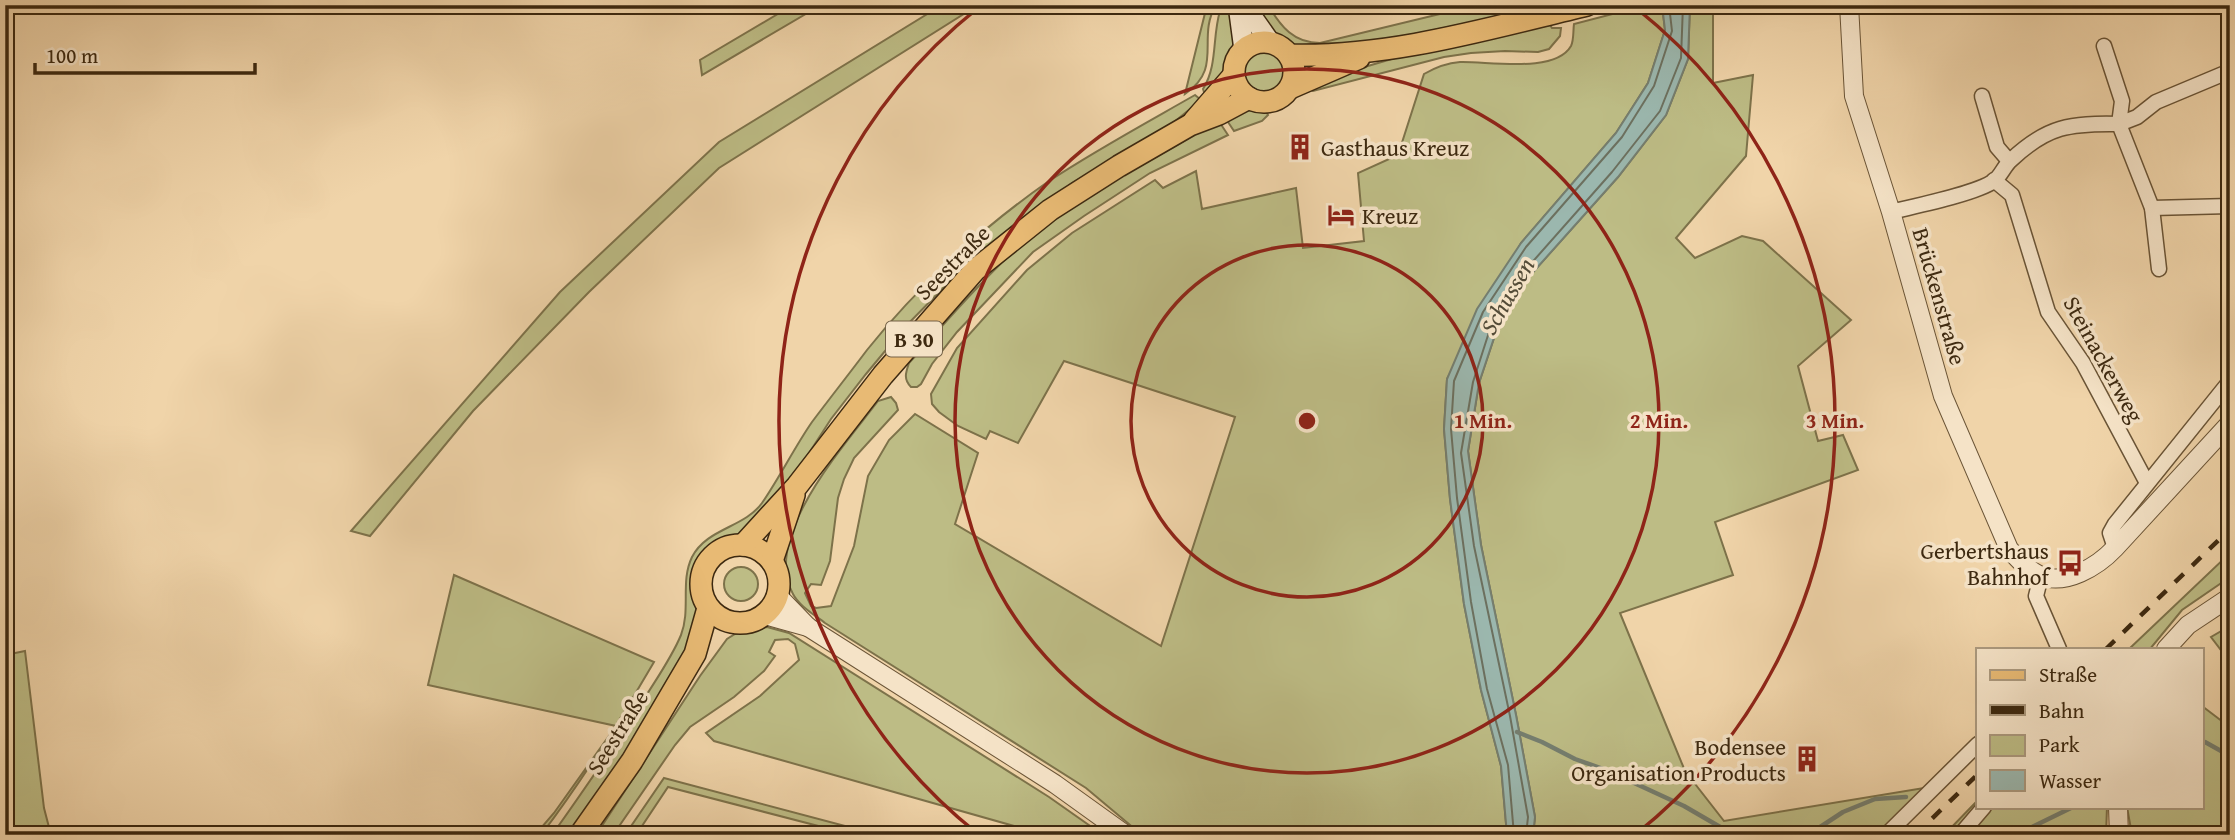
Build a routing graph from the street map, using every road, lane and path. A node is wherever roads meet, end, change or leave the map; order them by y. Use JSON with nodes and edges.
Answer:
{"nodes":[{"id":1,"x":1238,"y":5,"type":"edge"},
{"id":2,"x":1244,"y":5,"type":"edge"},
{"id":3,"x":1587,"y":5,"type":"edge"},
{"id":4,"x":1849,"y":5,"type":"edge"},
{"id":5,"x":1270,"y":42,"type":"junction"},
{"id":6,"x":2104,"y":46,"type":"dead end"},
{"id":7,"x":1244,"y":50,"type":"junction"},
{"id":8,"x":1371,"y":52,"type":"junction"},
{"id":9,"x":1289,"y":55,"type":"junction"},
{"id":10,"x":2230,"y":71,"type":"edge"},
{"id":11,"x":1234,"y":75,"type":"junction"},
{"id":12,"x":1290,"y":88,"type":"junction"},
{"id":13,"x":1982,"y":96,"type":"dead end"},
{"id":14,"x":1249,"y":98,"type":"junction"},
{"id":15,"x":2119,"y":124,"type":"junction"},
{"id":16,"x":1190,"y":125,"type":"junction"},
{"id":17,"x":2009,"y":161,"type":"junction"},
{"id":18,"x":1994,"y":180,"type":"junction"},
{"id":19,"x":2230,"y":206,"type":"edge"},
{"id":20,"x":2152,"y":208,"type":"junction"},
{"id":21,"x":1891,"y":212,"type":"junction"},
{"id":22,"x":2159,"y":269,"type":"dead end"},
{"id":23,"x":2230,"y":381,"type":"edge"},
{"id":24,"x":2230,"y":423,"type":"edge"},
{"id":25,"x":2147,"y":483,"type":"junction"},
{"id":26,"x":797,"y":486,"type":"junction"},
{"id":27,"x":743,"y":545,"type":"junction"},
{"id":28,"x":2115,"y":548,"type":"junction"},
{"id":29,"x":772,"y":561,"type":"junction"},
{"id":30,"x":2041,"y":576,"type":"junction"},
{"id":31,"x":778,"y":596,"type":"junction"},
{"id":32,"x":2230,"y":597,"type":"edge"},
{"id":33,"x":708,"y":608,"type":"junction"},
{"id":34,"x":765,"y":615,"type":"junction"},
{"id":35,"x":734,"y":623,"type":"junction"},
{"id":36,"x":807,"y":626,"type":"junction"},
{"id":37,"x":2059,"y":648,"type":"edge"},
{"id":38,"x":2166,"y":648,"type":"edge"},
{"id":39,"x":695,"y":654,"type":"junction"},
{"id":40,"x":1976,"y":746,"type":"edge"},
{"id":41,"x":1983,"y":808,"type":"edge"},
{"id":42,"x":2118,"y":808,"type":"edge"},
{"id":43,"x":580,"y":835,"type":"edge"},
{"id":44,"x":1126,"y":835,"type":"edge"},
{"id":45,"x":1886,"y":835,"type":"edge"},
{"id":46,"x":1960,"y":835,"type":"edge"},
{"id":47,"x":2119,"y":835,"type":"edge"}],
"edges":[{"from":1,"to":7,"type":"main road"},
{"from":2,"to":5,"type":"main road"},
{"from":3,"to":8,"type":"main road"},
{"from":4,"to":21,"type":"street","name":"Brückenstraße"},
{"from":5,"to":7,"type":"main road"},
{"from":5,"to":9,"type":"main road"},
{"from":6,"to":15,"type":"street"},
{"from":7,"to":11,"type":"main road"},
{"from":8,"to":9,"type":"main road"},
{"from":8,"to":12,"type":"main road"},
{"from":9,"to":12,"type":"main road"},
{"from":10,"to":15,"type":"street"},
{"from":11,"to":14,"type":"main road"},
{"from":11,"to":16,"type":"main road","name":"Seestraße","number":"B 30"},
{"from":12,"to":14,"type":"main road"},
{"from":13,"to":17,"type":"street"},
{"from":14,"to":16,"type":"main road","name":"Seestraße","number":"B 30"},
{"from":15,"to":17,"type":"street"},
{"from":15,"to":20,"type":"street"},
{"from":16,"to":26,"type":"main road","name":"Seestraße","number":"B 30"},
{"from":17,"to":18,"type":"street"},
{"from":18,"to":21,"type":"street"},
{"from":18,"to":25,"type":"street","name":"Steinackerweg"},
{"from":19,"to":20,"type":"street"},
{"from":20,"to":22,"type":"street"},
{"from":21,"to":30,"type":"street","name":"Brückenstraße"},
{"from":23,"to":25,"type":"street"},
{"from":24,"to":28,"type":"street"},
{"from":25,"to":28,"type":"street"},
{"from":26,"to":27,"type":"main road","name":"Seestraße","number":"B 30"},
{"from":26,"to":29,"type":"main road","name":"Seestraße","number":"B 30"},
{"from":27,"to":29,"type":"main road"},
{"from":27,"to":33,"type":"main road","name":"Seestraße"},
{"from":28,"to":30,"type":"street"},
{"from":29,"to":31,"type":"main road","name":"Seestraße"},
{"from":30,"to":37,"type":"street"},
{"from":31,"to":34,"type":"main road"},
{"from":31,"to":36,"type":"street"},
{"from":32,"to":38,"type":"street"},
{"from":33,"to":35,"type":"main road"},
{"from":33,"to":39,"type":"main road","name":"Seestraße"},
{"from":34,"to":35,"type":"main road","name":"Seestraße"},
{"from":34,"to":36,"type":"street"},
{"from":35,"to":39,"type":"main road","name":"Seestraße"},
{"from":36,"to":44,"type":"street"},
{"from":39,"to":43,"type":"main road","name":"Seestraße"},
{"from":40,"to":45,"type":"street"},
{"from":41,"to":46,"type":"street"},
{"from":42,"to":47,"type":"street"}]}
